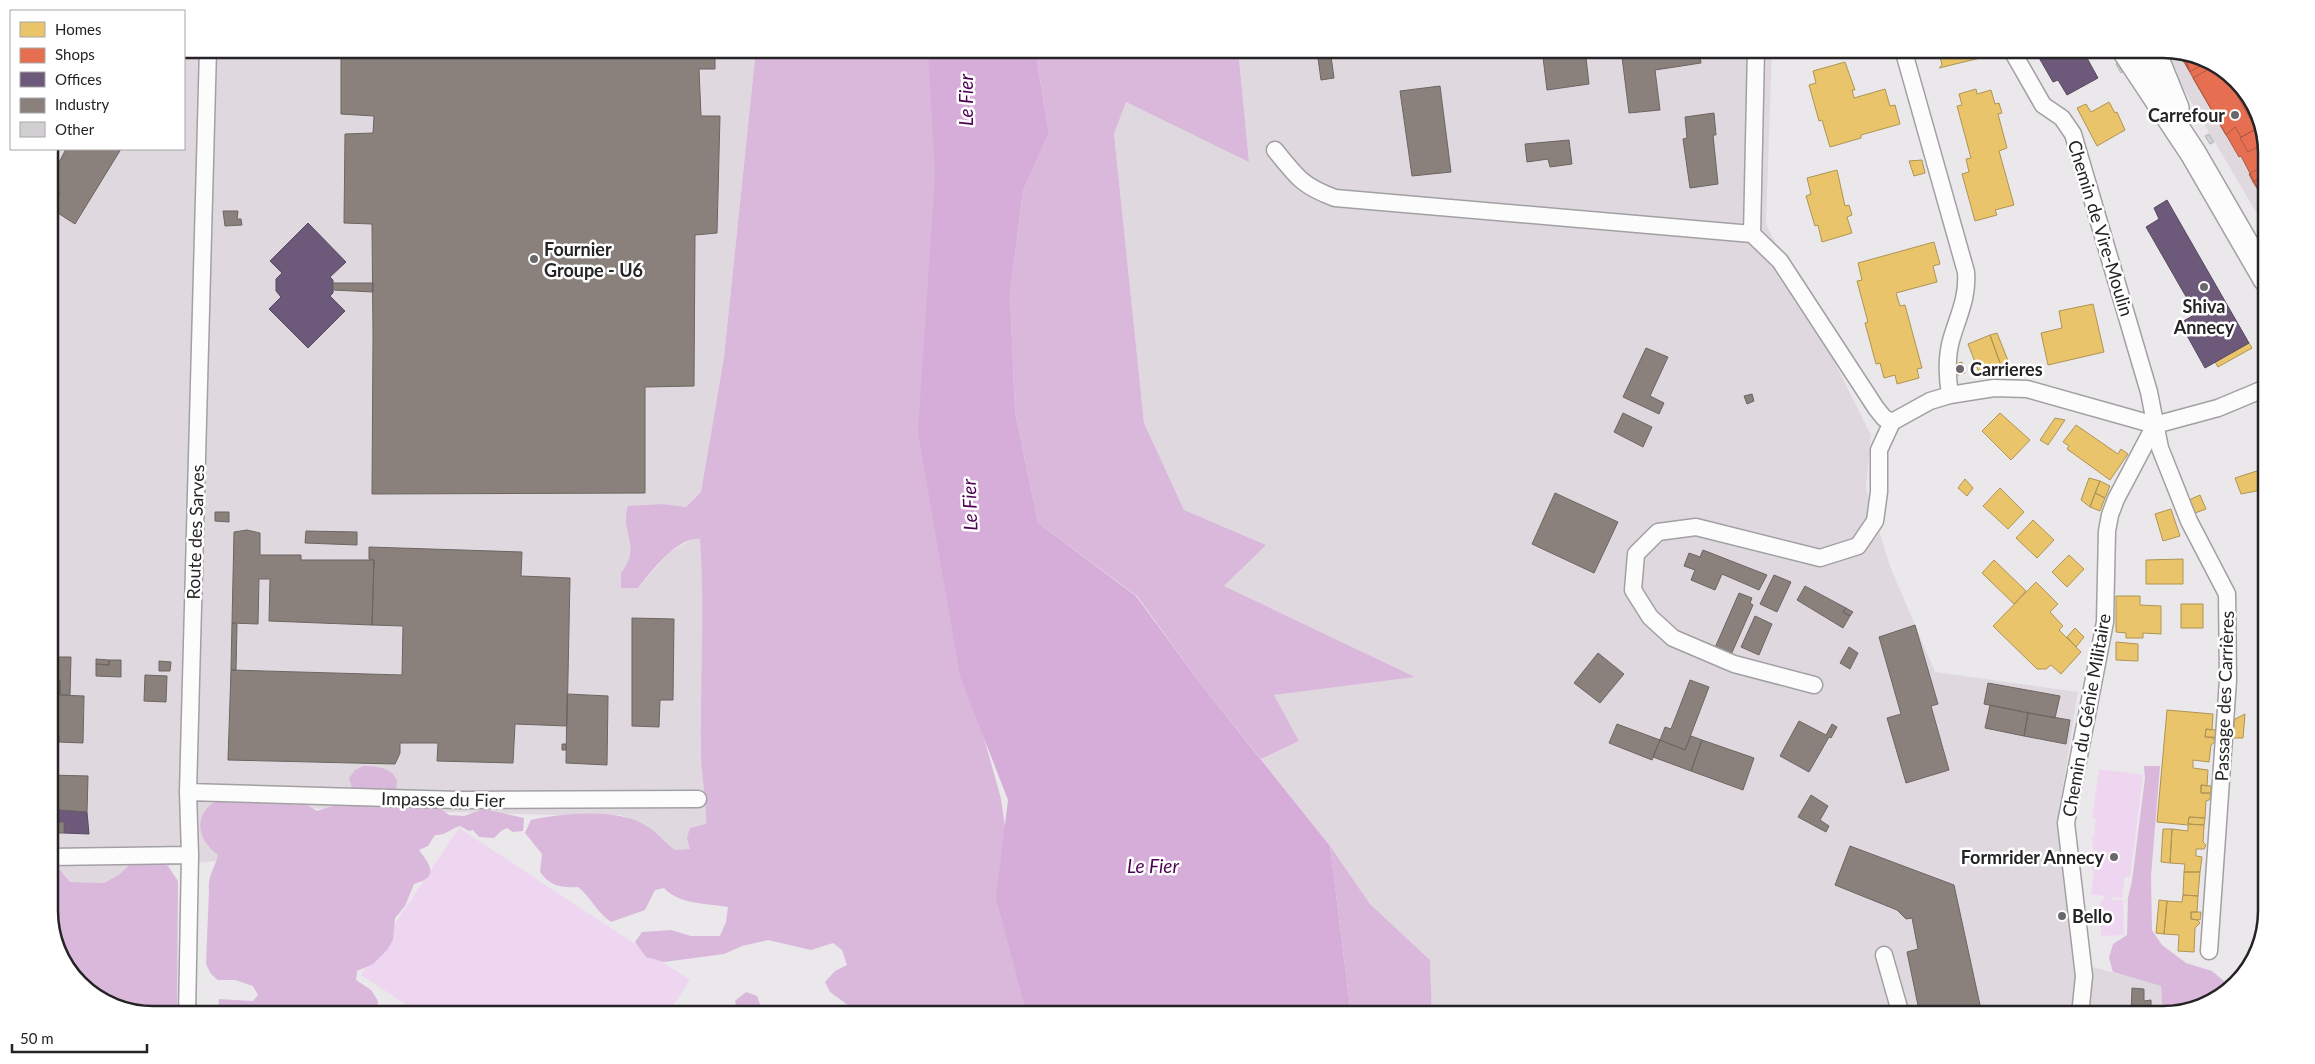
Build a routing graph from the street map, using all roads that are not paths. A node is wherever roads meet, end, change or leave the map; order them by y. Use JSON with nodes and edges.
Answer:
{"nodes":[{"id":1,"x":208,"y":58,"type":"edge"},
{"id":2,"x":1756,"y":58,"type":"edge"},
{"id":3,"x":1906,"y":58,"type":"edge"},
{"id":4,"x":2016,"y":58,"type":"edge"},
{"id":5,"x":2130,"y":58,"type":"edge"},
{"id":6,"x":2155,"y":58,"type":"edge"},
{"id":7,"x":2190,"y":148,"type":"junction"},
{"id":8,"x":1275,"y":150,"type":"dead end"},
{"id":9,"x":1752,"y":234,"type":"junction"},
{"id":10,"x":2257,"y":264,"type":"edge"},
{"id":11,"x":2257,"y":392,"type":"edge"},
{"id":12,"x":1950,"y":395,"type":"junction"},
{"id":13,"x":1892,"y":422,"type":"junction"},
{"id":14,"x":2156,"y":425,"type":"junction"},
{"id":15,"x":1814,"y":684,"type":"dead end"},
{"id":16,"x":188,"y":792,"type":"junction"},
{"id":17,"x":698,"y":799,"type":"dead end"},
{"id":18,"x":190,"y":855,"type":"junction"},
{"id":19,"x":58,"y":857,"type":"edge"},
{"id":20,"x":2209,"y":951,"type":"dead end"},
{"id":21,"x":1884,"y":955,"type":"dead end"},
{"id":22,"x":187,"y":1006,"type":"edge"},
{"id":23,"x":1898,"y":1006,"type":"edge"},
{"id":24,"x":2081,"y":1006,"type":"edge"}],
"edges":[{"from":1,"to":16,"type":"street","name":"Route des Sarves"},
{"from":2,"to":9,"type":"street"},
{"from":3,"to":12,"type":"street"},
{"from":4,"to":14,"type":"street","name":"Chemin de Vire-Moulin"},
{"from":5,"to":7,"type":"main road"},
{"from":6,"to":7,"type":"main road"},
{"from":7,"to":10,"type":"main road"},
{"from":8,"to":9,"type":"street"},
{"from":9,"to":13,"type":"street"},
{"from":11,"to":14,"type":"street"},
{"from":12,"to":13,"type":"street"},
{"from":12,"to":14,"type":"street"},
{"from":13,"to":15,"type":"street"},
{"from":14,"to":20,"type":"street","name":"Passage des Carrières"},
{"from":14,"to":24,"type":"street","name":"Chemin du Génie Militaire"},
{"from":16,"to":17,"type":"street","name":"Impasse du Fier"},
{"from":16,"to":18,"type":"street","name":"Route des Sarves"},
{"from":18,"to":19,"type":"street"},
{"from":18,"to":22,"type":"street","name":"Route des Sarves"},
{"from":21,"to":23,"type":"street"}]}
